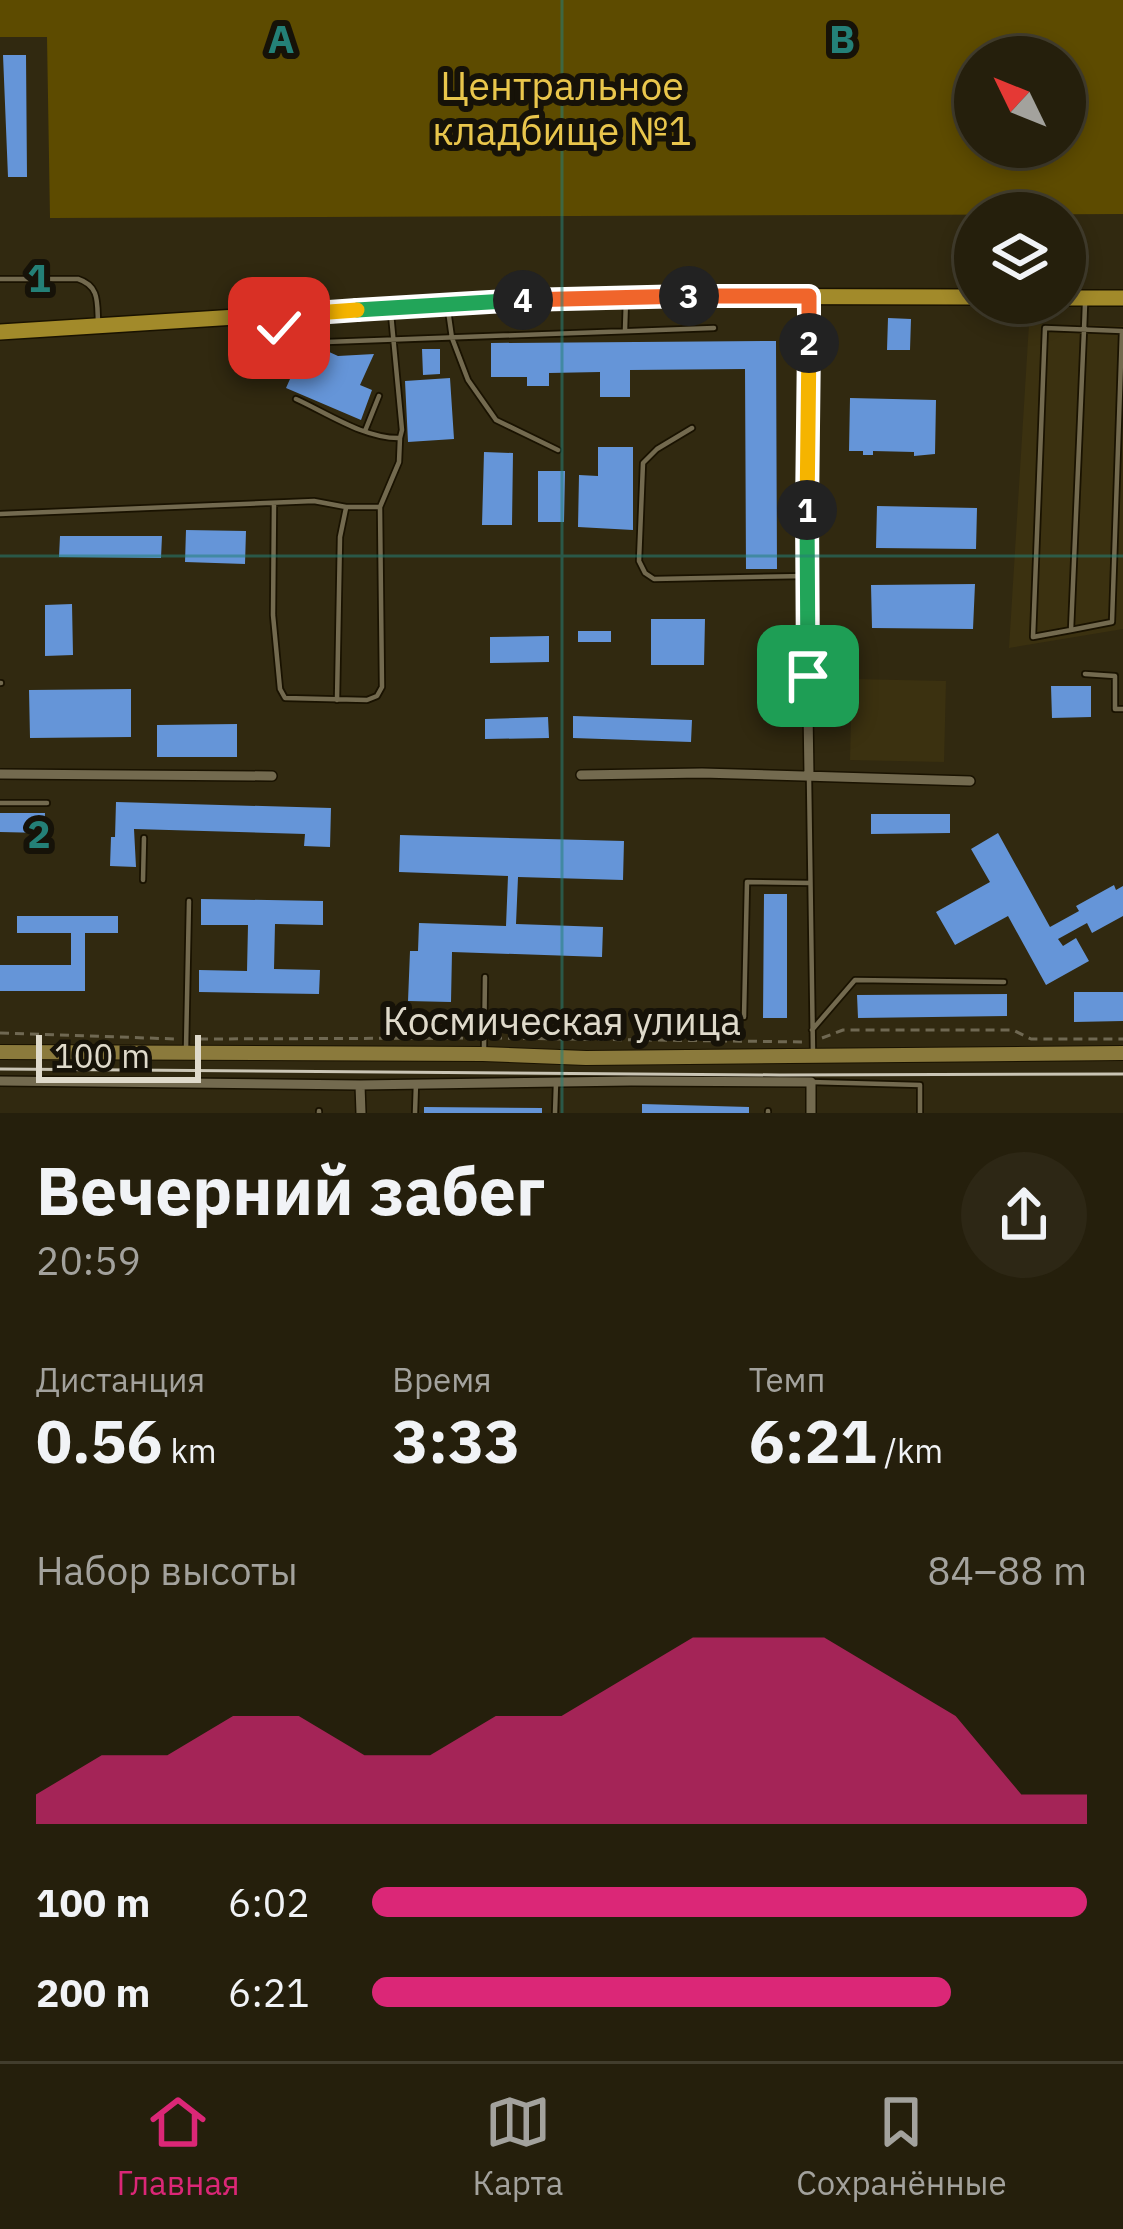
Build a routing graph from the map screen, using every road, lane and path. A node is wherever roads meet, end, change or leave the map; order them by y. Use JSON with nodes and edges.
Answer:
{"nodes":[{"id":1,"x":0,"y":279,"type":"edge"},
{"id":2,"x":626,"y":296,"type":"junction"},
{"id":3,"x":809,"y":296,"type":"junction"},
{"id":4,"x":954,"y":297,"type":"edge"},
{"id":5,"x":1086,"y":298,"type":"edge"},
{"id":6,"x":1123,"y":298,"type":"edge"},
{"id":7,"x":447,"y":304,"type":"junction"},
{"id":8,"x":390,"y":308,"type":"junction"},
{"id":9,"x":273,"y":316,"type":"junction"},
{"id":10,"x":1084,"y":324,"type":"edge"},
{"id":11,"x":98,"y":326,"type":"junction"},
{"id":12,"x":714,"y":328,"type":"dead end"},
{"id":13,"x":625,"y":329,"type":"junction"},
{"id":14,"x":1084,"y":330,"type":"junction"},
{"id":15,"x":0,"y":332,"type":"edge"},
{"id":16,"x":452,"y":338,"type":"junction"},
{"id":17,"x":394,"y":340,"type":"junction"},
{"id":18,"x":379,"y":396,"type":"dead end"},
{"id":19,"x":296,"y":399,"type":"dead end"},
{"id":20,"x":692,"y":428,"type":"dead end"},
{"id":21,"x":365,"y":431,"type":"junction"},
{"id":22,"x":400,"y":438,"type":"junction"},
{"id":23,"x":558,"y":450,"type":"dead end"},
{"id":24,"x":274,"y":503,"type":"junction"},
{"id":25,"x":346,"y":507,"type":"junction"},
{"id":26,"x":380,"y":507,"type":"junction"},
{"id":27,"x":0,"y":514,"type":"edge"},
{"id":28,"x":806,"y":576,"type":"junction"},
{"id":29,"x":1071,"y":630,"type":"junction"},
{"id":30,"x":1085,"y":674,"type":"dead end"},
{"id":31,"x":1119,"y":675,"type":"edge"},
{"id":32,"x":338,"y":700,"type":"junction"},
{"id":33,"x":1123,"y":709,"type":"edge"},
{"id":34,"x":0,"y":774,"type":"edge"},
{"id":35,"x":272,"y":776,"type":"dead end"},
{"id":36,"x":580,"y":776,"type":"dead end"},
{"id":37,"x":809,"y":776,"type":"junction"},
{"id":38,"x":970,"y":781,"type":"dead end"},
{"id":39,"x":0,"y":803,"type":"edge"},
{"id":40,"x":47,"y":803,"type":"dead end"},
{"id":41,"x":144,"y":838,"type":"dead end"},
{"id":42,"x":143,"y":880,"type":"dead end"},
{"id":43,"x":811,"y":883,"type":"junction"},
{"id":44,"x":189,"y":901,"type":"dead end"},
{"id":45,"x":484,"y":977,"type":"dead end"},
{"id":46,"x":1004,"y":982,"type":"dead end"},
{"id":47,"x":744,"y":1017,"type":"dead end"},
{"id":48,"x":812,"y":1030,"type":"junction"},
{"id":49,"x":0,"y":1033,"type":"edge"},
{"id":50,"x":1123,"y":1039,"type":"edge"},
{"id":51,"x":484,"y":1046,"type":"junction"},
{"id":52,"x":186,"y":1047,"type":"junction"},
{"id":53,"x":812,"y":1048,"type":"junction"},
{"id":54,"x":0,"y":1052,"type":"edge"},
{"id":55,"x":1123,"y":1053,"type":"edge"},
{"id":56,"x":0,"y":1081,"type":"edge"},
{"id":57,"x":811,"y":1082,"type":"junction"},
{"id":58,"x":416,"y":1083,"type":"junction"},
{"id":59,"x":556,"y":1083,"type":"junction"},
{"id":60,"x":360,"y":1085,"type":"junction"},
{"id":61,"x":361,"y":1113,"type":"edge"},
{"id":62,"x":415,"y":1113,"type":"edge"},
{"id":63,"x":555,"y":1113,"type":"edge"},
{"id":64,"x":811,"y":1113,"type":"edge"},
{"id":65,"x":920,"y":1113,"type":"edge"}],
"edges":[{"from":1,"to":11,"type":"lane"},
{"from":2,"to":3,"type":"main road"},
{"from":2,"to":7,"type":"main road"},
{"from":2,"to":13,"type":"lane"},
{"from":3,"to":4,"type":"main road"},
{"from":3,"to":28,"type":"street"},
{"from":5,"to":6,"type":"main road"},
{"from":7,"to":8,"type":"main road"},
{"from":7,"to":16,"type":"lane"},
{"from":8,"to":9,"type":"main road"},
{"from":8,"to":17,"type":"lane"},
{"from":9,"to":11,"type":"main road"},
{"from":9,"to":17,"type":"lane"},
{"from":10,"to":14,"type":"lane"},
{"from":11,"to":15,"type":"main road"},
{"from":12,"to":13,"type":"lane"},
{"from":13,"to":16,"type":"lane"},
{"from":14,"to":29,"type":"lane"},
{"from":14,"to":29,"type":"lane"},
{"from":14,"to":29,"type":"lane"},
{"from":16,"to":17,"type":"lane"},
{"from":16,"to":23,"type":"lane"},
{"from":17,"to":22,"type":"lane"},
{"from":18,"to":21,"type":"lane"},
{"from":19,"to":21,"type":"lane"},
{"from":20,"to":28,"type":"lane"},
{"from":21,"to":22,"type":"lane"},
{"from":22,"to":26,"type":"lane"},
{"from":24,"to":25,"type":"lane"},
{"from":24,"to":27,"type":"lane"},
{"from":24,"to":32,"type":"lane"},
{"from":25,"to":26,"type":"lane"},
{"from":25,"to":32,"type":"lane"},
{"from":26,"to":32,"type":"lane"},
{"from":28,"to":37,"type":"street"},
{"from":30,"to":31,"type":"lane"},
{"from":31,"to":33,"type":"lane"},
{"from":34,"to":35,"type":"street"},
{"from":36,"to":37,"type":"street"},
{"from":37,"to":38,"type":"street"},
{"from":37,"to":43,"type":"lane"},
{"from":39,"to":40,"type":"lane"},
{"from":41,"to":42,"type":"lane"},
{"from":43,"to":47,"type":"lane"},
{"from":43,"to":48,"type":"lane"},
{"from":44,"to":52,"type":"lane"},
{"from":45,"to":51,"type":"lane"},
{"from":46,"to":48,"type":"lane"},
{"from":48,"to":53,"type":"lane"},
{"from":49,"to":52,"type":"path"},
{"from":50,"to":53,"type":"path"},
{"from":51,"to":52,"type":"main road","name":"Космическая улица"},
{"from":51,"to":52,"type":"path"},
{"from":51,"to":53,"type":"path"},
{"from":51,"to":53,"type":"main road","name":"Космическая улица"},
{"from":52,"to":54,"type":"main road","name":"Космическая улица"},
{"from":53,"to":55,"type":"main road","name":"Космическая улица"},
{"from":56,"to":60,"type":"street","name":"Космическая улица"},
{"from":57,"to":59,"type":"street","name":"Космическая улица"},
{"from":57,"to":64,"type":"street"},
{"from":57,"to":65,"type":"lane"},
{"from":58,"to":59,"type":"street","name":"Космическая улица"},
{"from":58,"to":60,"type":"street","name":"Космическая улица"},
{"from":58,"to":62,"type":"lane"},
{"from":59,"to":63,"type":"lane"},
{"from":60,"to":61,"type":"street"}]}
